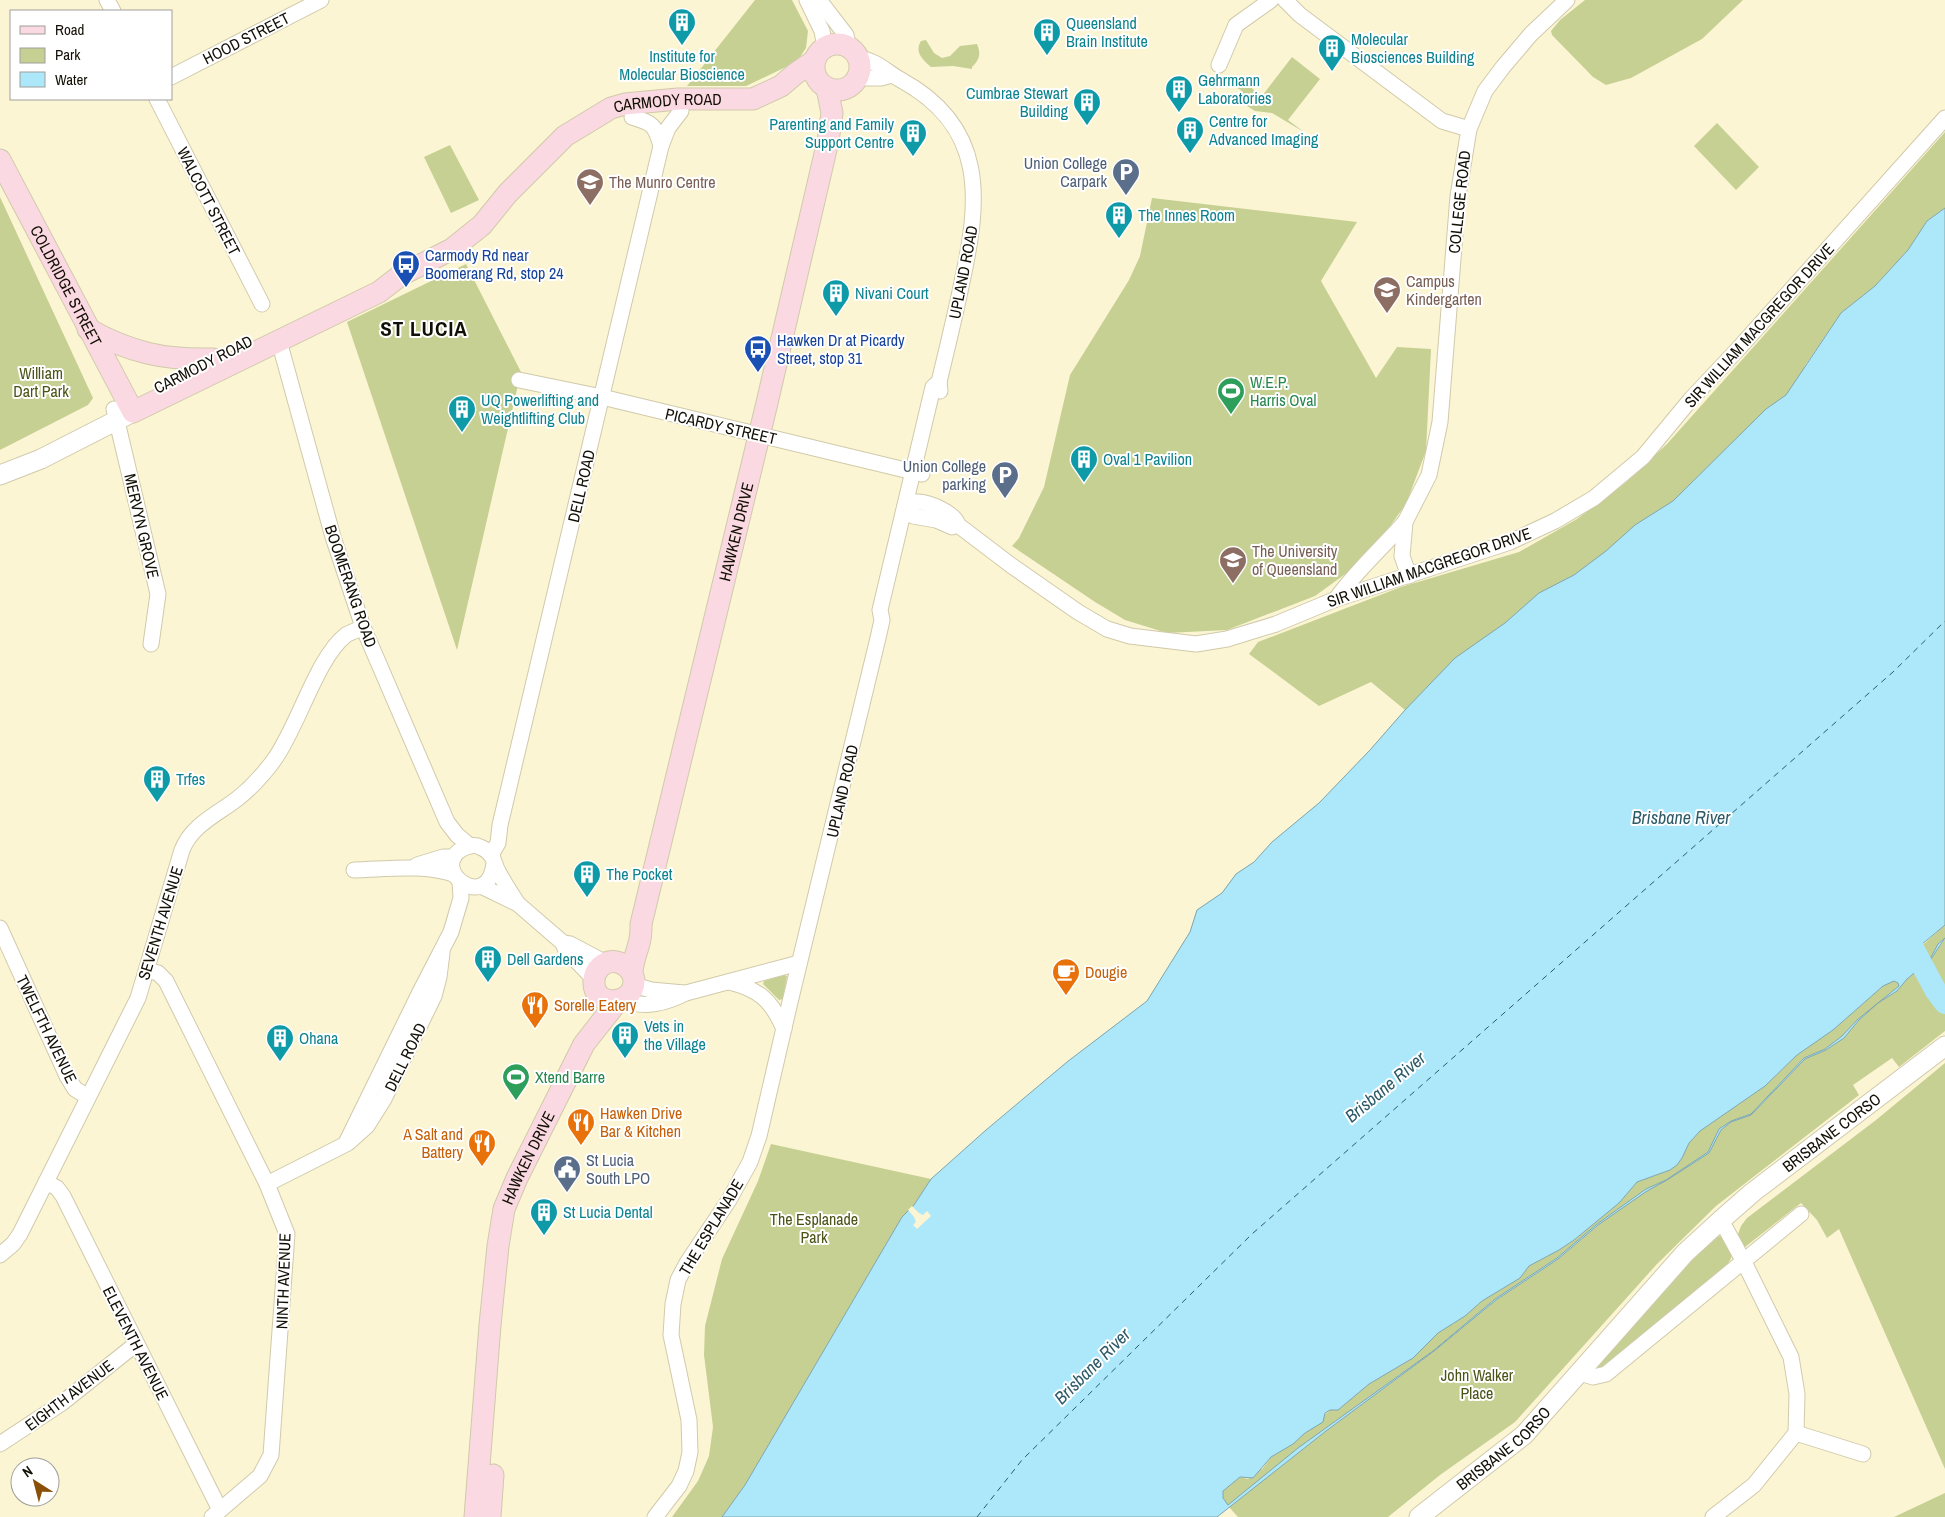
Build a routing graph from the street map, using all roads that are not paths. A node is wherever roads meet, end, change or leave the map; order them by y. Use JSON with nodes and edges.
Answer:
{"nodes":[{"id":1,"x":321,"y":0,"type":"edge"},
{"id":2,"x":807,"y":0,"type":"edge"},
{"id":3,"x":819,"y":0,"type":"edge"},
{"id":4,"x":1271,"y":0,"type":"edge"},
{"id":5,"x":1284,"y":0,"type":"edge"},
{"id":6,"x":1567,"y":0,"type":"edge"},
{"id":7,"x":819,"y":54,"type":"junction"},
{"id":8,"x":1219,"y":65,"type":"dead end"},
{"id":9,"x":843,"y":74,"type":"junction"},
{"id":10,"x":172,"y":76,"type":"edge"},
{"id":11,"x":781,"y":86,"type":"junction"},
{"id":12,"x":741,"y":98,"type":"junction"},
{"id":13,"x":158,"y":100,"type":"edge"},
{"id":14,"x":681,"y":111,"type":"junction"},
{"id":15,"x":596,"y":117,"type":"junction"},
{"id":16,"x":632,"y":117,"type":"junction"},
{"id":17,"x":1945,"y":118,"type":"edge"},
{"id":18,"x":1468,"y":129,"type":"junction"},
{"id":19,"x":661,"y":146,"type":"junction"},
{"id":20,"x":0,"y":160,"type":"edge"},
{"id":21,"x":401,"y":275,"type":"junction"},
{"id":22,"x":262,"y":304,"type":"dead end"},
{"id":23,"x":88,"y":329,"type":"junction"},
{"id":24,"x":279,"y":341,"type":"junction"},
{"id":25,"x":213,"y":359,"type":"junction"},
{"id":26,"x":519,"y":380,"type":"dead end"},
{"id":27,"x":602,"y":397,"type":"junction"},
{"id":28,"x":123,"y":411,"type":"junction"},
{"id":29,"x":759,"y":435,"type":"junction"},
{"id":30,"x":6,"y":472,"type":"edge"},
{"id":31,"x":918,"y":473,"type":"junction"},
{"id":32,"x":911,"y":508,"type":"junction"},
{"id":33,"x":1405,"y":522,"type":"junction"},
{"id":34,"x":1409,"y":576,"type":"junction"},
{"id":35,"x":1336,"y":599,"type":"junction"},
{"id":36,"x":363,"y":627,"type":"junction"},
{"id":37,"x":151,"y":644,"type":"dead end"},
{"id":38,"x":447,"y":822,"type":"junction"},
{"id":39,"x":483,"y":852,"type":"junction"},
{"id":40,"x":454,"y":856,"type":"junction"},
{"id":41,"x":411,"y":868,"type":"junction"},
{"id":42,"x":354,"y":870,"type":"dead end"},
{"id":43,"x":457,"y":878,"type":"junction"},
{"id":44,"x":480,"y":886,"type":"junction"},
{"id":45,"x":518,"y":904,"type":"junction"},
{"id":46,"x":641,"y":924,"type":"junction"},
{"id":47,"x":0,"y":928,"type":"edge"},
{"id":48,"x":452,"y":932,"type":"junction"},
{"id":49,"x":799,"y":963,"type":"junction"},
{"id":50,"x":147,"y":970,"type":"junction"},
{"id":51,"x":602,"y":974,"type":"junction"},
{"id":52,"x":727,"y":982,"type":"junction"},
{"id":53,"x":626,"y":990,"type":"junction"},
{"id":54,"x":784,"y":1029,"type":"junction"},
{"id":55,"x":584,"y":1044,"type":"junction"},
{"id":56,"x":1945,"y":1046,"type":"edge"},
{"id":57,"x":88,"y":1097,"type":"junction"},
{"id":58,"x":46,"y":1182,"type":"junction"},
{"id":59,"x":267,"y":1184,"type":"junction"},
{"id":60,"x":1801,"y":1214,"type":"dead end"},
{"id":61,"x":1721,"y":1220,"type":"junction"},
{"id":62,"x":0,"y":1255,"type":"edge"},
{"id":63,"x":1744,"y":1262,"type":"junction"},
{"id":64,"x":496,"y":1278,"type":"junction"},
{"id":65,"x":136,"y":1344,"type":"junction"},
{"id":66,"x":1580,"y":1373,"type":"junction"},
{"id":67,"x":1796,"y":1433,"type":"junction"},
{"id":68,"x":0,"y":1444,"type":"edge"},
{"id":69,"x":1863,"y":1454,"type":"dead end"},
{"id":70,"x":216,"y":1514,"type":"edge"},
{"id":71,"x":475,"y":1517,"type":"edge"},
{"id":72,"x":490,"y":1517,"type":"edge"},
{"id":73,"x":654,"y":1517,"type":"edge"},
{"id":74,"x":1419,"y":1517,"type":"edge"},
{"id":75,"x":1713,"y":1517,"type":"edge"}],
"edges":[{"from":1,"to":10,"type":"street","name":"HOOD STREET"},
{"from":2,"to":7,"type":"street"},
{"from":3,"to":9,"type":"street"},
{"from":4,"to":8,"type":"street"},
{"from":5,"to":18,"type":"street"},
{"from":6,"to":18,"type":"street","name":"COLLEGE ROAD"},
{"from":7,"to":9,"type":"main road"},
{"from":7,"to":9,"type":"main road"},
{"from":7,"to":11,"type":"main road","name":"CARMODY ROAD"},
{"from":9,"to":11,"type":"main road","name":"CARMODY ROAD"},
{"from":9,"to":29,"type":"main road","name":"HAWKEN DRIVE"},
{"from":9,"to":31,"type":"street","name":"UPLAND ROAD"},
{"from":11,"to":12,"type":"main road","name":"CARMODY ROAD"},
{"from":12,"to":14,"type":"main road","name":"CARMODY ROAD"},
{"from":12,"to":15,"type":"main road","name":"CARMODY ROAD"},
{"from":13,"to":22,"type":"street","name":"WALCOTT STREET"},
{"from":14,"to":16,"type":"main road","name":"CARMODY ROAD"},
{"from":14,"to":19,"type":"street","name":"DELL ROAD"},
{"from":15,"to":16,"type":"main road","name":"CARMODY ROAD"},
{"from":15,"to":21,"type":"main road","name":"CARMODY ROAD"},
{"from":16,"to":19,"type":"street"},
{"from":17,"to":34,"type":"street","name":"SIR WILLIAM MACGREGOR DRIVE"},
{"from":18,"to":33,"type":"street","name":"COLLEGE ROAD"},
{"from":19,"to":27,"type":"street","name":"DELL ROAD"},
{"from":20,"to":23,"type":"main road","name":"COLDRIDGE STREET"},
{"from":21,"to":24,"type":"main road","name":"CARMODY ROAD"},
{"from":21,"to":25,"type":"main road","name":"CARMODY ROAD"},
{"from":23,"to":25,"type":"main road"},
{"from":23,"to":28,"type":"main road","name":"COLDRIDGE STREET"},
{"from":24,"to":28,"type":"main road","name":"CARMODY ROAD"},
{"from":24,"to":36,"type":"street","name":"BOOMERANG ROAD"},
{"from":25,"to":28,"type":"main road","name":"CARMODY ROAD"},
{"from":26,"to":27,"type":"street","name":"PICARDY STREET"},
{"from":27,"to":29,"type":"street","name":"PICARDY STREET"},
{"from":27,"to":39,"type":"street","name":"DELL ROAD"},
{"from":28,"to":30,"type":"street","name":"CARMODY ROAD"},
{"from":28,"to":37,"type":"street","name":"MERVYN GROVE"},
{"from":29,"to":31,"type":"street","name":"PICARDY STREET"},
{"from":29,"to":46,"type":"main road","name":"HAWKEN DRIVE"},
{"from":31,"to":32,"type":"street","name":"UPLAND ROAD"},
{"from":32,"to":35,"type":"street","name":"SIR WILLIAM MACGREGOR DRIVE"},
{"from":32,"to":49,"type":"street","name":"UPLAND ROAD"},
{"from":33,"to":34,"type":"street","name":"COLLEGE ROAD"},
{"from":33,"to":35,"type":"street","name":"COLLEGE ROAD"},
{"from":34,"to":35,"type":"street","name":"SIR WILLIAM MACGREGOR DRIVE"},
{"from":36,"to":38,"type":"street","name":"BOOMERANG ROAD"},
{"from":36,"to":50,"type":"street","name":"SEVENTH AVENUE"},
{"from":38,"to":39,"type":"street","name":"BOOMERANG ROAD"},
{"from":38,"to":40,"type":"street","name":"BOOMERANG ROAD"},
{"from":39,"to":40,"type":"street"},
{"from":39,"to":44,"type":"street"},
{"from":39,"to":45,"type":"street","name":"BOOMERANG ROAD"},
{"from":40,"to":41,"type":"street"},
{"from":40,"to":43,"type":"street","name":"BOOMERANG ROAD"},
{"from":41,"to":42,"type":"street"},
{"from":41,"to":43,"type":"street"},
{"from":43,"to":44,"type":"street","name":"BOOMERANG ROAD"},
{"from":43,"to":48,"type":"street","name":"DELL ROAD"},
{"from":44,"to":45,"type":"street","name":"BOOMERANG ROAD"},
{"from":44,"to":48,"type":"street","name":"DELL ROAD"},
{"from":45,"to":51,"type":"street","name":"BOOMERANG ROAD"},
{"from":46,"to":51,"type":"main road","name":"HAWKEN DRIVE"},
{"from":46,"to":53,"type":"main road","name":"HAWKEN DRIVE"},
{"from":47,"to":57,"type":"street","name":"TWELFTH AVENUE"},
{"from":48,"to":59,"type":"street","name":"DELL ROAD"},
{"from":49,"to":52,"type":"street"},
{"from":49,"to":54,"type":"street","name":"THE ESPLANADE"},
{"from":50,"to":57,"type":"street","name":"SEVENTH AVENUE"},
{"from":50,"to":59,"type":"street","name":"NINTH AVENUE"},
{"from":51,"to":53,"type":"main road"},
{"from":51,"to":53,"type":"main road"},
{"from":51,"to":55,"type":"main road","name":"HAWKEN DRIVE"},
{"from":52,"to":53,"type":"street"},
{"from":52,"to":54,"type":"street"},
{"from":53,"to":55,"type":"main road","name":"HAWKEN DRIVE"},
{"from":54,"to":73,"type":"street","name":"THE ESPLANADE"},
{"from":55,"to":64,"type":"main road","name":"HAWKEN DRIVE"},
{"from":56,"to":61,"type":"street","name":"BRISBANE CORSO"},
{"from":57,"to":58,"type":"street","name":"SEVENTH AVENUE"},
{"from":58,"to":62,"type":"street","name":"SEVENTH AVENUE"},
{"from":58,"to":65,"type":"street","name":"ELEVENTH AVENUE"},
{"from":59,"to":70,"type":"street","name":"NINTH AVENUE"},
{"from":60,"to":63,"type":"street"},
{"from":61,"to":63,"type":"street"},
{"from":61,"to":66,"type":"street","name":"BRISBANE CORSO"},
{"from":63,"to":66,"type":"street"},
{"from":63,"to":67,"type":"street"},
{"from":64,"to":71,"type":"main road","name":"HAWKEN DRIVE"},
{"from":64,"to":72,"type":"main road","name":"HAWKEN DRIVE"},
{"from":65,"to":68,"type":"street","name":"EIGHTH AVENUE"},
{"from":65,"to":70,"type":"street","name":"ELEVENTH AVENUE"},
{"from":66,"to":74,"type":"street","name":"BRISBANE CORSO"},
{"from":67,"to":69,"type":"street"},
{"from":67,"to":75,"type":"street"}]}
